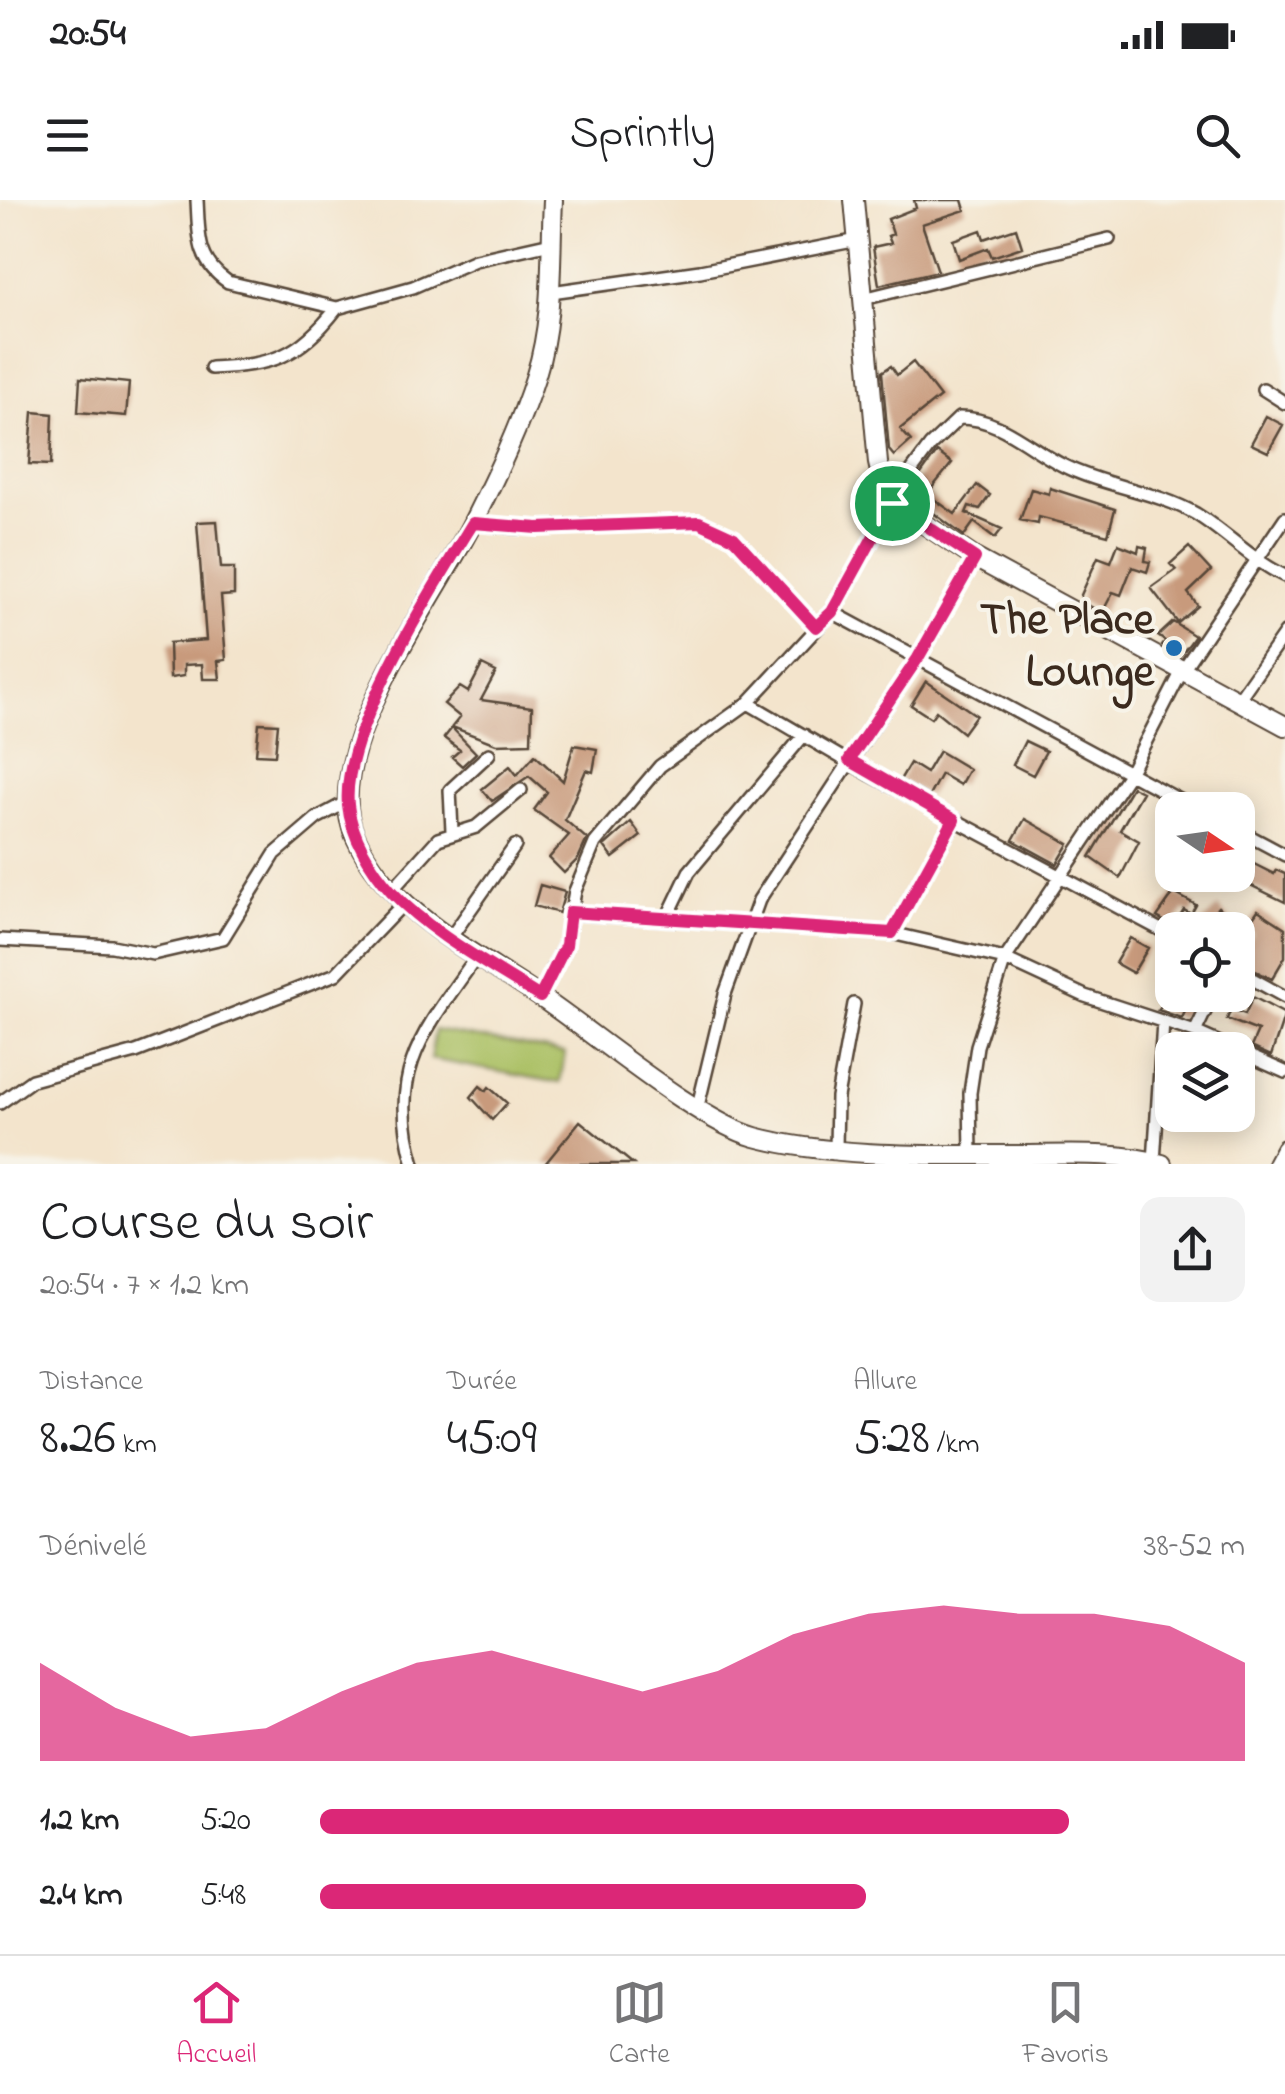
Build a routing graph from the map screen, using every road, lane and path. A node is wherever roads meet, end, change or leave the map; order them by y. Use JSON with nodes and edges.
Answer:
{"nodes":[{"id":1,"x":197,"y":200,"type":"edge"},
{"id":2,"x":552,"y":200,"type":"edge"},
{"id":3,"x":854,"y":200,"type":"edge"},
{"id":4,"x":1108,"y":239,"type":"dead end"},
{"id":5,"x":858,"y":240,"type":"junction"},
{"id":6,"x":551,"y":243,"type":"junction"},
{"id":7,"x":551,"y":292,"type":"junction"},
{"id":8,"x":864,"y":300,"type":"junction"},
{"id":9,"x":337,"y":308,"type":"junction"},
{"id":10,"x":211,"y":368,"type":"dead end"},
{"id":11,"x":1264,"y":388,"type":"dead end"},
{"id":12,"x":1285,"y":404,"type":"edge"},
{"id":13,"x":892,"y":503,"type":"junction"},
{"id":14,"x":1285,"y":518,"type":"edge"},
{"id":15,"x":473,"y":523,"type":"junction"},
{"id":16,"x":975,"y":558,"type":"junction"},
{"id":17,"x":1255,"y":562,"type":"junction"},
{"id":18,"x":1285,"y":576,"type":"edge"},
{"id":19,"x":832,"y":612,"type":"junction"},
{"id":20,"x":816,"y":627,"type":"junction"},
{"id":21,"x":1285,"y":633,"type":"edge"},
{"id":22,"x":918,"y":658,"type":"junction"},
{"id":23,"x":1182,"y":671,"type":"junction"},
{"id":24,"x":1238,"y":700,"type":"junction"},
{"id":25,"x":748,"y":702,"type":"junction"},
{"id":26,"x":1285,"y":726,"type":"edge"},
{"id":27,"x":804,"y":734,"type":"junction"},
{"id":28,"x":489,"y":754,"type":"dead end"},
{"id":29,"x":849,"y":760,"type":"junction"},
{"id":30,"x":1129,"y":774,"type":"junction"},
{"id":31,"x":521,"y":790,"type":"dead end"},
{"id":32,"x":1164,"y":792,"type":"edge"},
{"id":33,"x":347,"y":802,"type":"junction"},
{"id":34,"x":954,"y":820,"type":"junction"},
{"id":35,"x":452,"y":831,"type":"junction"},
{"id":36,"x":1255,"y":839,"type":"edge"},
{"id":37,"x":515,"y":846,"type":"dead end"},
{"id":38,"x":1285,"y":855,"type":"edge"},
{"id":39,"x":1061,"y":876,"type":"junction"},
{"id":40,"x":397,"y":897,"type":"junction"},
{"id":41,"x":570,"y":912,"type":"junction"},
{"id":42,"x":668,"y":918,"type":"junction"},
{"id":43,"x":748,"y":922,"type":"junction"},
{"id":44,"x":1155,"y":927,"type":"edge"},
{"id":45,"x":892,"y":933,"type":"junction"},
{"id":46,"x":451,"y":938,"type":"junction"},
{"id":47,"x":0,"y":940,"type":"edge"},
{"id":48,"x":477,"y":956,"type":"junction"},
{"id":49,"x":1005,"y":959,"type":"junction"},
{"id":50,"x":1255,"y":980,"type":"edge"},
{"id":51,"x":1285,"y":996,"type":"edge"},
{"id":52,"x":540,"y":997,"type":"junction"},
{"id":53,"x":854,"y":1004,"type":"dead end"},
{"id":54,"x":1205,"y":1012,"type":"edge"},
{"id":55,"x":1163,"y":1022,"type":"junction"},
{"id":56,"x":1195,"y":1032,"type":"joint"},
{"id":57,"x":1255,"y":1059,"type":"edge"},
{"id":58,"x":1285,"y":1072,"type":"edge"},
{"id":59,"x":0,"y":1104,"type":"edge"},
{"id":60,"x":698,"y":1106,"type":"junction"},
{"id":61,"x":836,"y":1148,"type":"junction"},
{"id":62,"x":1285,"y":1149,"type":"edge"},
{"id":63,"x":970,"y":1155,"type":"junction"},
{"id":64,"x":1043,"y":1160,"type":"edge"},
{"id":65,"x":1158,"y":1163,"type":"edge"},
{"id":66,"x":414,"y":1164,"type":"edge"},
{"id":67,"x":1277,"y":1164,"type":"edge"}],
"edges":[{"from":1,"to":9,"type":"street"},
{"from":2,"to":6,"type":"main road"},
{"from":3,"to":5,"type":"main road"},
{"from":4,"to":8,"type":"street"},
{"from":5,"to":7,"type":"street"},
{"from":5,"to":8,"type":"main road"},
{"from":6,"to":7,"type":"main road"},
{"from":6,"to":9,"type":"street"},
{"from":7,"to":15,"type":"main road"},
{"from":8,"to":13,"type":"main road"},
{"from":9,"to":10,"type":"street"},
{"from":11,"to":12,"type":"street"},
{"from":13,"to":16,"type":"main road"},
{"from":13,"to":17,"type":"street"},
{"from":13,"to":19,"type":"street"},
{"from":14,"to":17,"type":"street"},
{"from":15,"to":20,"type":"street"},
{"from":15,"to":33,"type":"main road"},
{"from":16,"to":22,"type":"street"},
{"from":16,"to":23,"type":"main road"},
{"from":17,"to":18,"type":"street"},
{"from":17,"to":23,"type":"street"},
{"from":19,"to":20,"type":"street"},
{"from":19,"to":22,"type":"street"},
{"from":20,"to":25,"type":"street"},
{"from":21,"to":24,"type":"street"},
{"from":22,"to":29,"type":"street"},
{"from":22,"to":30,"type":"street"},
{"from":23,"to":24,"type":"main road"},
{"from":23,"to":30,"type":"street"},
{"from":24,"to":26,"type":"main road"},
{"from":25,"to":27,"type":"street"},
{"from":25,"to":41,"type":"street"},
{"from":27,"to":29,"type":"street"},
{"from":27,"to":42,"type":"street"},
{"from":28,"to":35,"type":"street"},
{"from":29,"to":34,"type":"street"},
{"from":29,"to":43,"type":"street"},
{"from":30,"to":32,"type":"street"},
{"from":30,"to":39,"type":"street"},
{"from":31,"to":35,"type":"street"},
{"from":33,"to":40,"type":"main road"},
{"from":33,"to":47,"type":"street"},
{"from":34,"to":39,"type":"street"},
{"from":34,"to":45,"type":"street"},
{"from":35,"to":40,"type":"street"},
{"from":36,"to":38,"type":"street"},
{"from":37,"to":46,"type":"street"},
{"from":39,"to":44,"type":"street"},
{"from":39,"to":49,"type":"street"},
{"from":40,"to":46,"type":"main road"},
{"from":40,"to":59,"type":"street"},
{"from":41,"to":42,"type":"street"},
{"from":41,"to":52,"type":"street"},
{"from":42,"to":43,"type":"street"},
{"from":43,"to":45,"type":"street"},
{"from":43,"to":60,"type":"street"},
{"from":45,"to":49,"type":"street"},
{"from":46,"to":48,"type":"main road"},
{"from":48,"to":52,"type":"main road"},
{"from":48,"to":66,"type":"street"},
{"from":49,"to":55,"type":"street"},
{"from":49,"to":63,"type":"street"},
{"from":50,"to":51,"type":"street"},
{"from":52,"to":60,"type":"main road"},
{"from":53,"to":61,"type":"street"},
{"from":54,"to":56,"type":"street"},
{"from":55,"to":56,"type":"street"},
{"from":55,"to":65,"type":"street"},
{"from":57,"to":58,"type":"street"},
{"from":60,"to":61,"type":"main road"},
{"from":61,"to":63,"type":"main road"},
{"from":62,"to":67,"type":"main road"},
{"from":63,"to":64,"type":"main road"},
{"from":64,"to":65,"type":"main road"}]}
